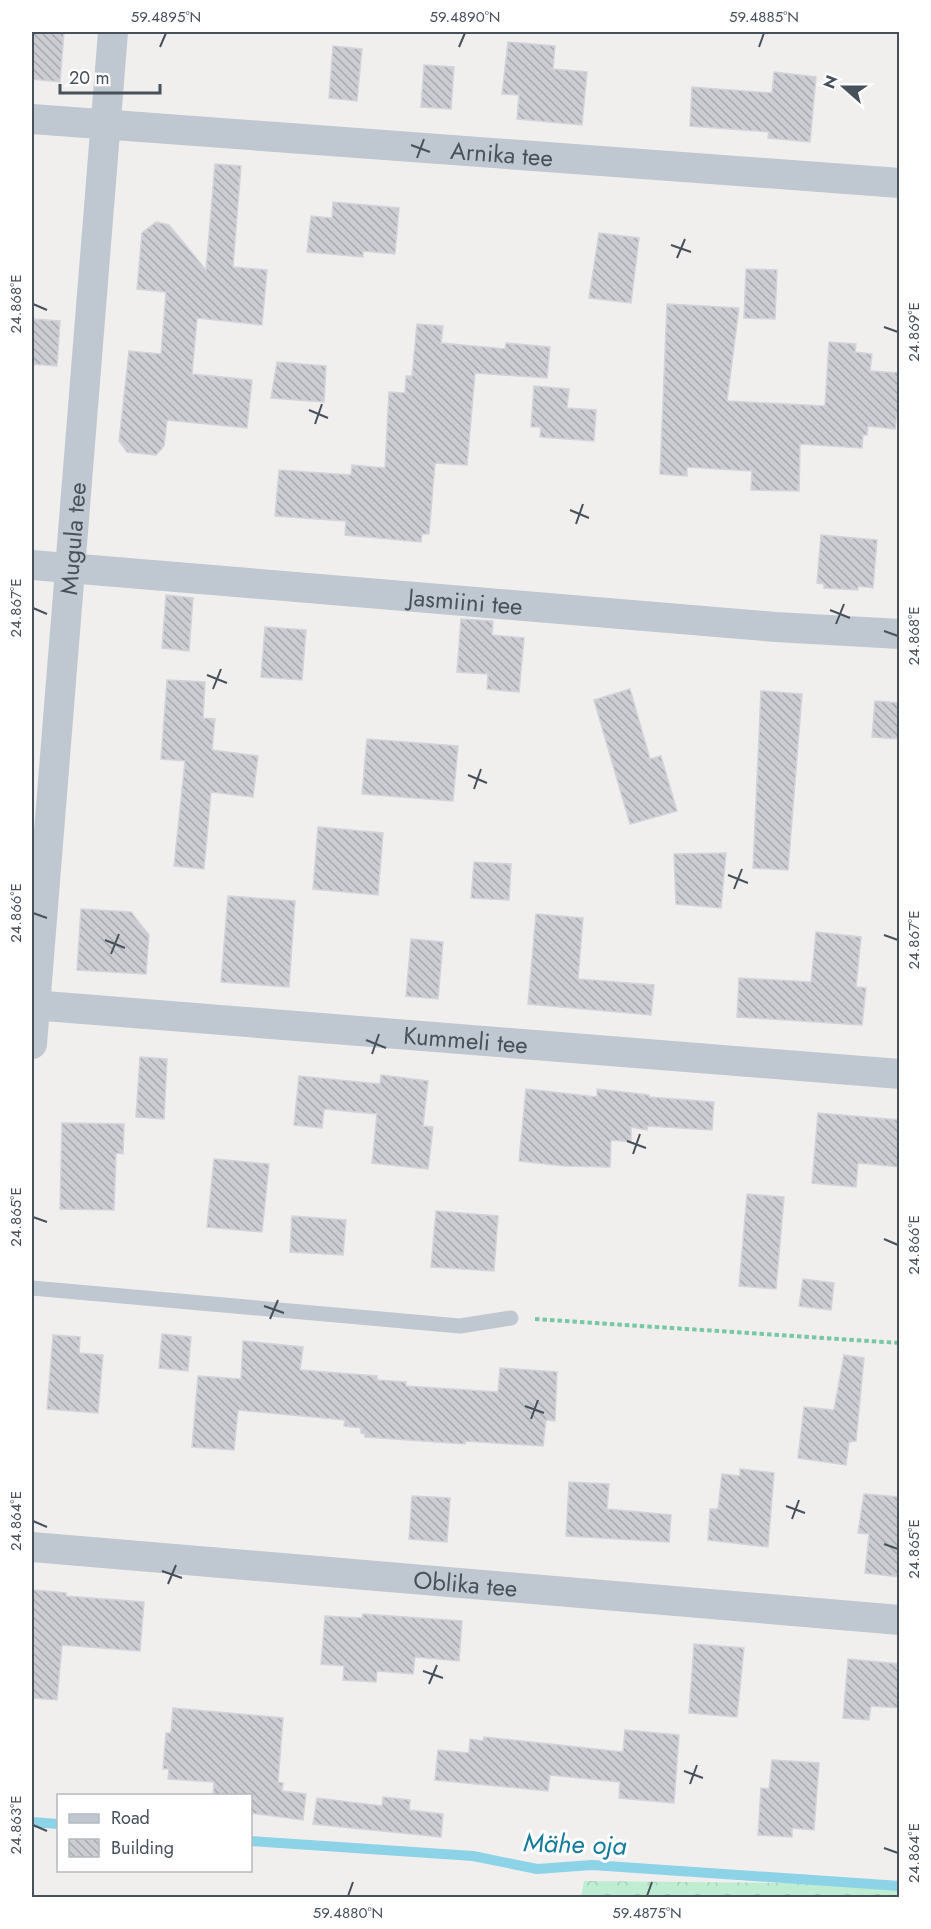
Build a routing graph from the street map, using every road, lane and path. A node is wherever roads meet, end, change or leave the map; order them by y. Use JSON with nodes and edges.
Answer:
{"nodes":[{"id":1,"x":113,"y":32,"type":"edge"},
{"id":2,"x":32,"y":119,"type":"edge"},
{"id":3,"x":105,"y":125,"type":"junction"},
{"id":4,"x":900,"y":183,"type":"edge"},
{"id":5,"x":32,"y":565,"type":"edge"},
{"id":6,"x":70,"y":568,"type":"junction"},
{"id":7,"x":900,"y":634,"type":"edge"},
{"id":8,"x":33,"y":1005,"type":"edge"},
{"id":9,"x":32,"y":1044,"type":"edge"},
{"id":10,"x":900,"y":1074,"type":"edge"},
{"id":11,"x":32,"y":1288,"type":"edge"},
{"id":12,"x":511,"y":1318,"type":"joint"},
{"id":13,"x":900,"y":1342,"type":"edge"},
{"id":14,"x":32,"y":1547,"type":"edge"},
{"id":15,"x":900,"y":1620,"type":"edge"}],
"edges":[{"from":1,"to":3,"type":"street","name":"Mugula tee"},
{"from":2,"to":3,"type":"street","name":"Arnika tee"},
{"from":3,"to":4,"type":"street","name":"Arnika tee"},
{"from":3,"to":6,"type":"street","name":"Mugula tee"},
{"from":5,"to":6,"type":"street","name":"Jasmiini tee"},
{"from":6,"to":7,"type":"street","name":"Jasmiini tee"},
{"from":6,"to":8,"type":"street","name":"Mugula tee"},
{"from":8,"to":9,"type":"street","name":"Mugula tee"},
{"from":8,"to":10,"type":"street","name":"Kummeli tee"},
{"from":11,"to":12,"type":"lane"},
{"from":12,"to":13,"type":"path"},
{"from":14,"to":15,"type":"street","name":"Oblika tee"}]}
